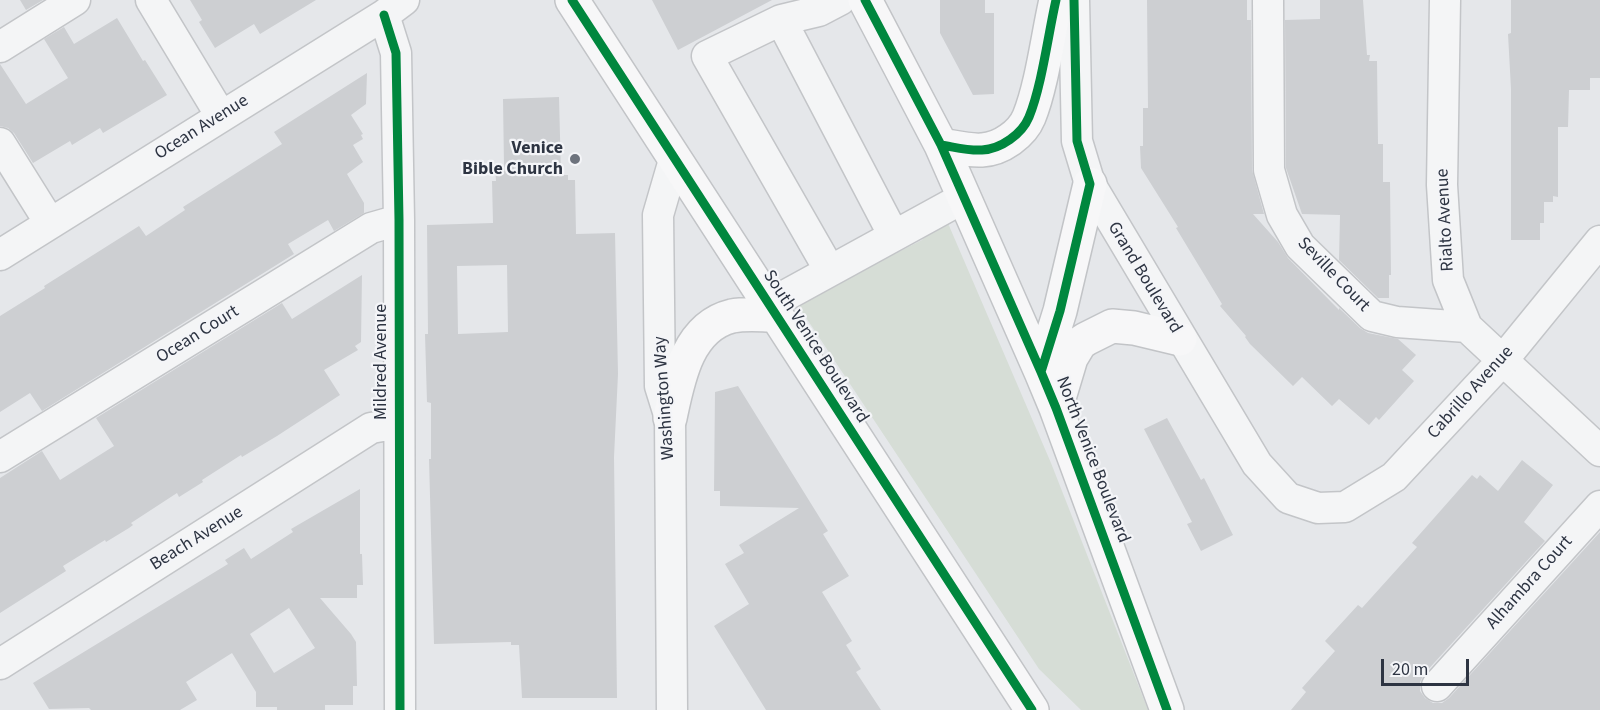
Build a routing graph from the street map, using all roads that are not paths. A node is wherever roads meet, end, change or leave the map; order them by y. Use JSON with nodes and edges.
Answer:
{"nodes":[{"id":1,"x":75,"y":0,"type":"edge"},
{"id":2,"x":151,"y":0,"type":"edge"},
{"id":3,"x":572,"y":0,"type":"edge"},
{"id":4,"x":840,"y":0,"type":"edge"},
{"id":5,"x":865,"y":0,"type":"edge"},
{"id":6,"x":1056,"y":0,"type":"edge"},
{"id":7,"x":1074,"y":0,"type":"edge"},
{"id":8,"x":1268,"y":0,"type":"edge"},
{"id":9,"x":1445,"y":0,"type":"edge"},
{"id":10,"x":394,"y":8,"type":"edge"},
{"id":11,"x":781,"y":20,"type":"junction"},
{"id":12,"x":0,"y":46,"type":"edge"},
{"id":13,"x":222,"y":116,"type":"junction"},
{"id":14,"x":0,"y":143,"type":"edge"},
{"id":15,"x":941,"y":146,"type":"junction"},
{"id":16,"x":674,"y":160,"type":"junction"},
{"id":17,"x":1090,"y":184,"type":"junction"},
{"id":18,"x":965,"y":197,"type":"junction"},
{"id":19,"x":399,"y":220,"type":"junction"},
{"id":20,"x":50,"y":223,"type":"junction"},
{"id":21,"x":894,"y":236,"type":"junction"},
{"id":22,"x":1600,"y":241,"type":"edge"},
{"id":23,"x":0,"y":255,"type":"edge"},
{"id":24,"x":830,"y":271,"type":"junction"},
{"id":25,"x":771,"y":310,"type":"junction"},
{"id":26,"x":1467,"y":327,"type":"junction"},
{"id":27,"x":1180,"y":339,"type":"junction"},
{"id":28,"x":1502,"y":362,"type":"junction"},
{"id":29,"x":1041,"y":372,"type":"junction"},
{"id":30,"x":1056,"y":408,"type":"junction"},
{"id":31,"x":670,"y":418,"type":"junction"},
{"id":32,"x":399,"y":423,"type":"junction"},
{"id":33,"x":1600,"y":452,"type":"edge"},
{"id":34,"x":0,"y":457,"type":"edge"},
{"id":35,"x":1600,"y":506,"type":"edge"},
{"id":36,"x":1318,"y":508,"type":"joint"},
{"id":37,"x":0,"y":664,"type":"edge"},
{"id":38,"x":1437,"y":686,"type":"dead end"},
{"id":39,"x":400,"y":710,"type":"edge"},
{"id":40,"x":672,"y":710,"type":"edge"},
{"id":41,"x":1032,"y":710,"type":"edge"},
{"id":42,"x":1167,"y":710,"type":"edge"}],
"edges":[{"from":1,"to":12,"type":"street"},
{"from":2,"to":13,"type":"street"},
{"from":3,"to":16,"type":"main road","name":"South Venice Boulevard"},
{"from":4,"to":11,"type":"street"},
{"from":5,"to":15,"type":"main road","name":"North Venice Boulevard"},
{"from":6,"to":15,"type":"main road"},
{"from":7,"to":17,"type":"street","name":"Grand Boulevard"},
{"from":8,"to":26,"type":"street","name":"Seville Court"},
{"from":9,"to":26,"type":"street","name":"Rialto Avenue"},
{"from":10,"to":13,"type":"street","name":"Ocean Avenue"},
{"from":10,"to":19,"type":"street","name":"Mildred Avenue"},
{"from":11,"to":21,"type":"street"},
{"from":11,"to":24,"type":"street"},
{"from":13,"to":20,"type":"street","name":"Ocean Avenue"},
{"from":14,"to":20,"type":"street"},
{"from":15,"to":18,"type":"main road","name":"North Venice Boulevard"},
{"from":16,"to":25,"type":"main road","name":"South Venice Boulevard"},
{"from":16,"to":31,"type":"street","name":"Washington Way"},
{"from":17,"to":27,"type":"street","name":"Grand Boulevard"},
{"from":17,"to":29,"type":"main road"},
{"from":18,"to":21,"type":"street"},
{"from":18,"to":29,"type":"main road","name":"North Venice Boulevard"},
{"from":19,"to":32,"type":"street","name":"Mildred Avenue"},
{"from":19,"to":34,"type":"street","name":"Ocean Court"},
{"from":20,"to":23,"type":"street","name":"Ocean Avenue"},
{"from":21,"to":24,"type":"street"},
{"from":22,"to":28,"type":"street","name":"Cabrillo Avenue"},
{"from":24,"to":25,"type":"street"},
{"from":25,"to":31,"type":"main road"},
{"from":25,"to":41,"type":"main road","name":"South Venice Boulevard"},
{"from":26,"to":28,"type":"street","name":"Rialto Avenue"},
{"from":27,"to":30,"type":"main road"},
{"from":27,"to":36,"type":"street","name":"Grand Boulevard"},
{"from":28,"to":33,"type":"street","name":"Rialto Avenue"},
{"from":28,"to":36,"type":"street","name":"Cabrillo Avenue"},
{"from":29,"to":30,"type":"main road","name":"North Venice Boulevard"},
{"from":30,"to":42,"type":"main road","name":"North Venice Boulevard"},
{"from":31,"to":40,"type":"street","name":"Washington Way"},
{"from":32,"to":37,"type":"street","name":"Beach Avenue"},
{"from":32,"to":39,"type":"street","name":"Mildred Avenue"},
{"from":35,"to":38,"type":"street","name":"Alhambra Court"}]}
